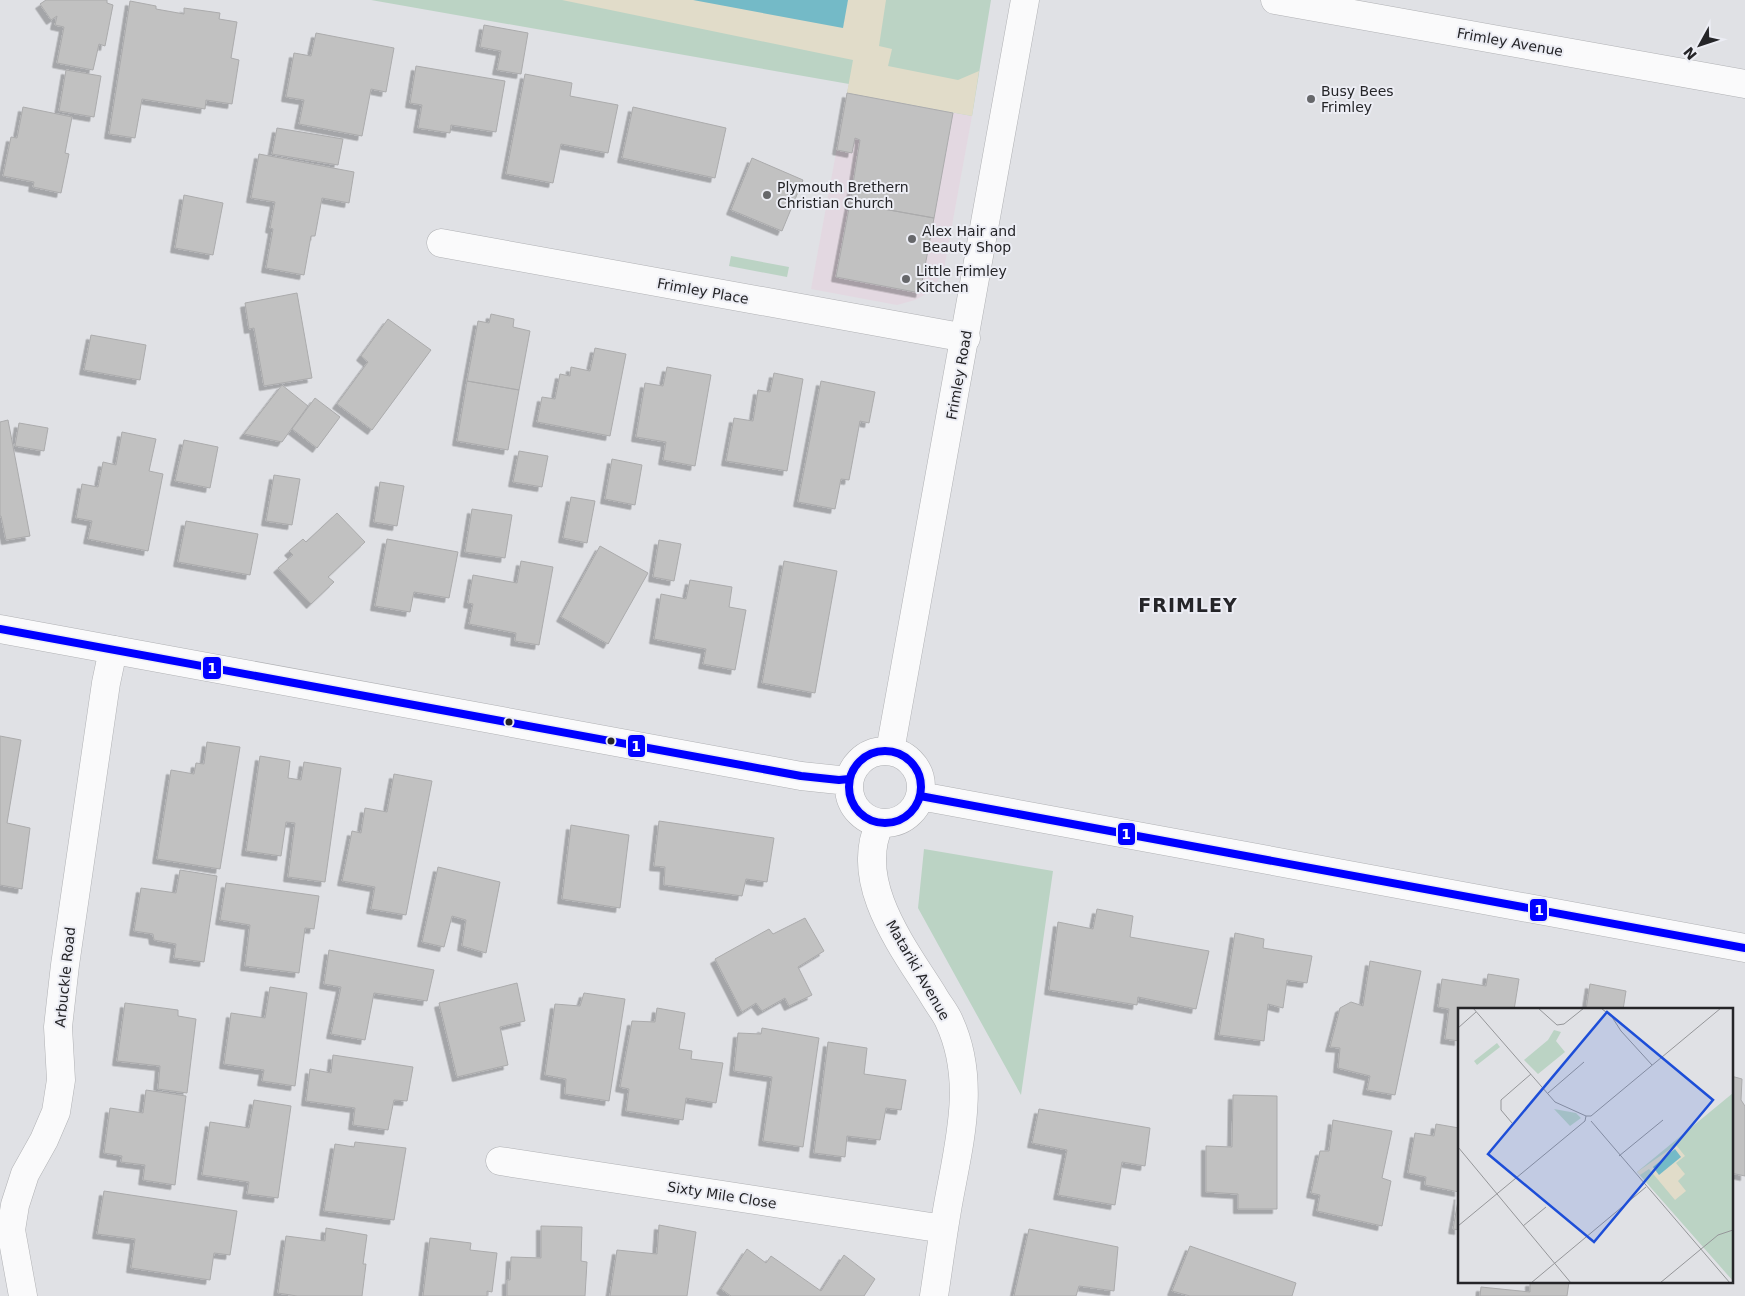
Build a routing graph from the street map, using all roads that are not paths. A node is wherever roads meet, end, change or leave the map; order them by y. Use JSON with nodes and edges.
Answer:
{"nodes":[{"id":1,"x":1025,"y":0,"type":"edge"},
{"id":2,"x":1275,"y":0,"type":"edge"},
{"id":3,"x":1745,"y":84,"type":"edge"},
{"id":4,"x":441,"y":243,"type":"dead end"},
{"id":5,"x":966,"y":338,"type":"junction"},
{"id":6,"x":0,"y":629,"type":"edge"},
{"id":7,"x":113,"y":650,"type":"junction"},
{"id":8,"x":890,"y":751,"type":"junction"},
{"id":9,"x":850,"y":779,"type":"junction"},
{"id":10,"x":920,"y":796,"type":"junction"},
{"id":11,"x":880,"y":823,"type":"junction"},
{"id":12,"x":1745,"y":948,"type":"edge"},
{"id":13,"x":500,"y":1161,"type":"dead end"},
{"id":14,"x":944,"y":1229,"type":"junction"},
{"id":15,"x":23,"y":1296,"type":"edge"},
{"id":16,"x":934,"y":1296,"type":"edge"}],
"edges":[{"from":1,"to":5,"type":"street","name":"Frimley Road"},
{"from":2,"to":3,"type":"street","name":"Frimley Avenue"},
{"from":4,"to":5,"type":"street","name":"Frimley Place"},
{"from":5,"to":8,"type":"street","name":"Frimley Road"},
{"from":6,"to":7,"type":"street"},
{"from":7,"to":9,"type":"street"},
{"from":7,"to":15,"type":"street","name":"Arbuckle Road"},
{"from":8,"to":9,"type":"street"},
{"from":8,"to":10,"type":"street"},
{"from":9,"to":11,"type":"street"},
{"from":10,"to":11,"type":"street"},
{"from":10,"to":12,"type":"street"},
{"from":11,"to":14,"type":"street","name":"Matariki Avenue"},
{"from":13,"to":14,"type":"street","name":"Sixty Mile Close"},
{"from":14,"to":16,"type":"street","name":"Matariki Avenue"}]}
